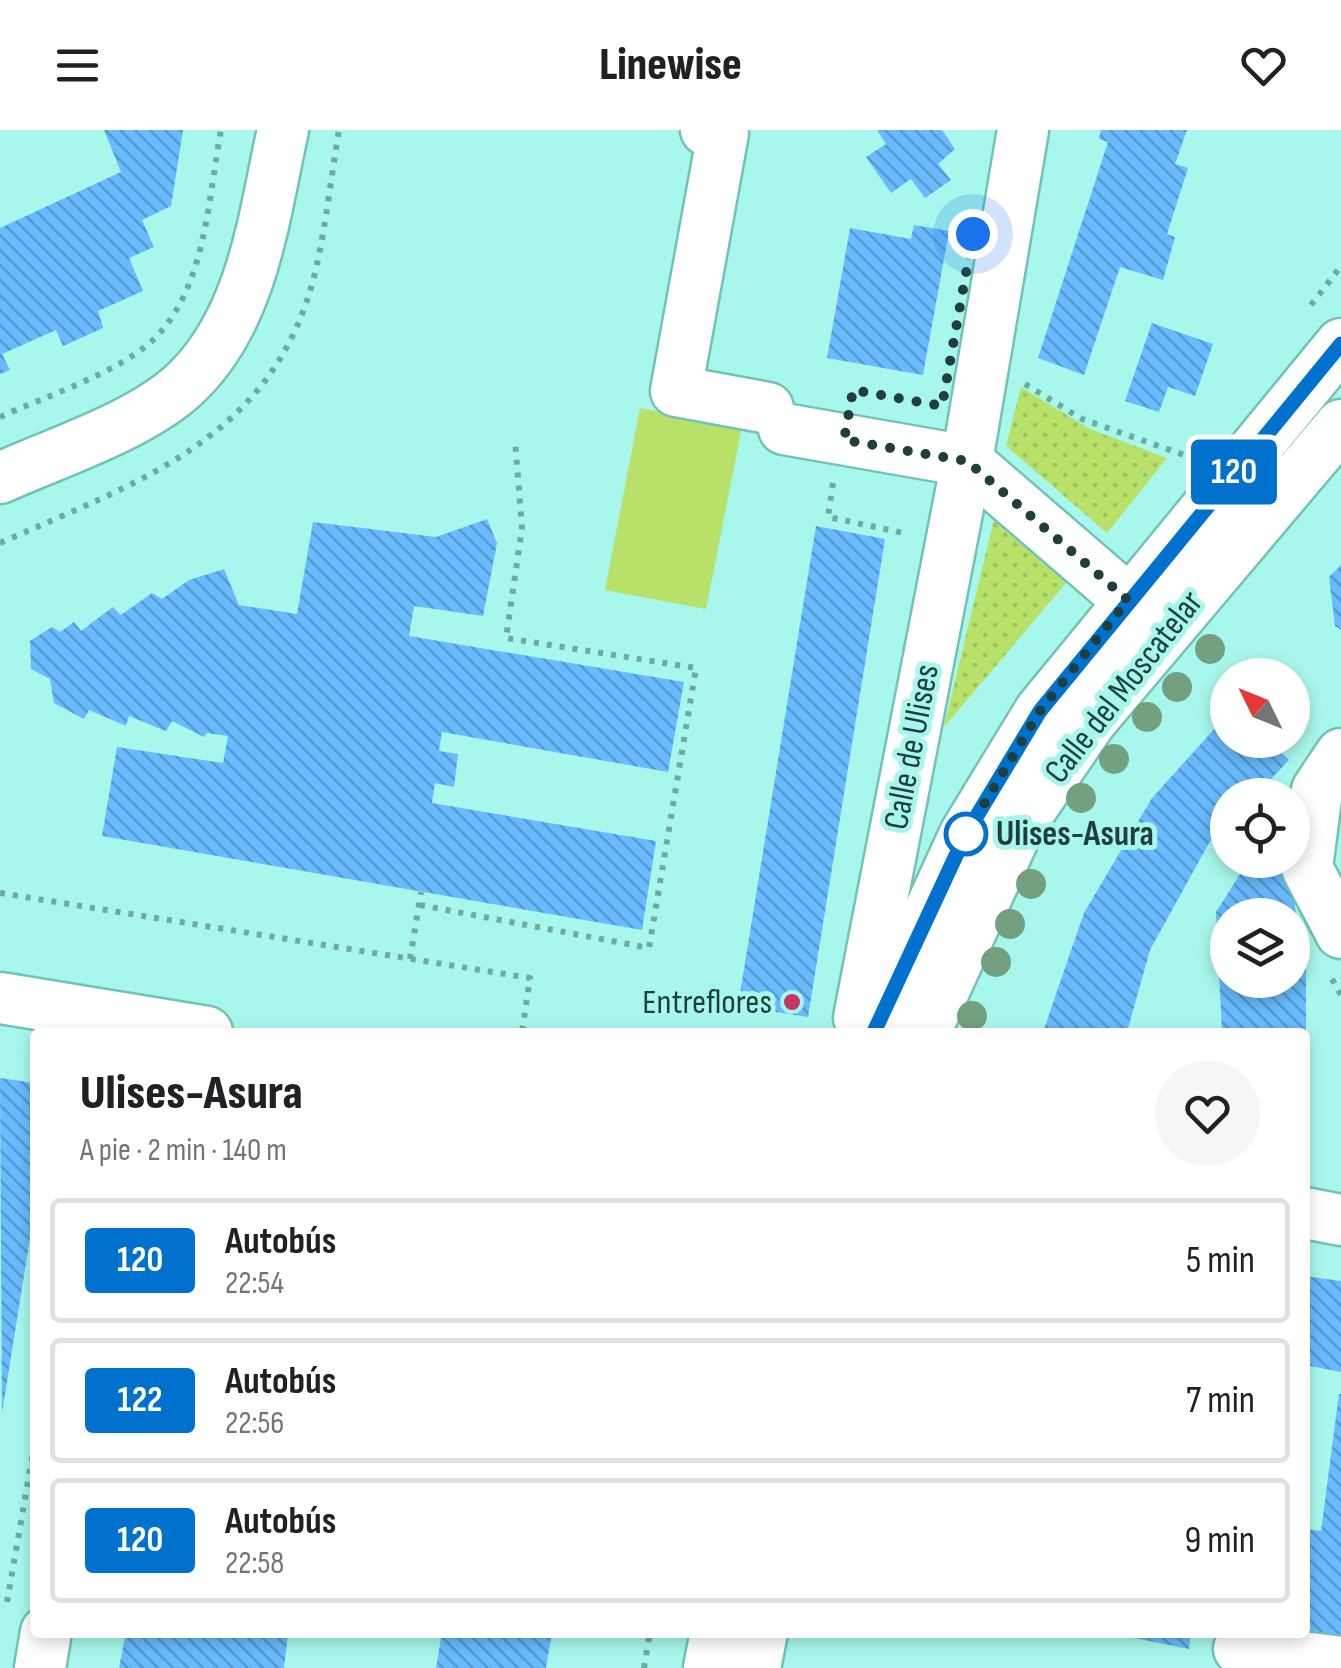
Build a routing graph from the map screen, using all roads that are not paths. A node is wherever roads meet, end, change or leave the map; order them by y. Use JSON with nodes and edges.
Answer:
{"nodes":[{"id":1,"x":283,"y":130,"type":"edge"},
{"id":2,"x":706,"y":130,"type":"edge"},
{"id":3,"x":1024,"y":130,"type":"edge"},
{"id":4,"x":1341,"y":344,"type":"edge"},
{"id":5,"x":1341,"y":425,"type":"edge"},
{"id":6,"x":967,"y":461,"type":"junction"},
{"id":7,"x":0,"y":478,"type":"edge"},
{"id":8,"x":1128,"y":600,"type":"junction"},
{"id":9,"x":1341,"y":754,"type":"edge"},
{"id":10,"x":1341,"y":933,"type":"edge"},
{"id":11,"x":0,"y":998,"type":"edge"},
{"id":12,"x":151,"y":1028,"type":"edge"},
{"id":13,"x":856,"y":1028,"type":"edge"},
{"id":14,"x":876,"y":1028,"type":"edge"},
{"id":15,"x":927,"y":1028,"type":"edge"},
{"id":16,"x":1310,"y":1214,"type":"edge"},
{"id":17,"x":1341,"y":1220,"type":"edge"},
{"id":18,"x":31,"y":1638,"type":"edge"},
{"id":19,"x":715,"y":1638,"type":"edge"},
{"id":20,"x":761,"y":1638,"type":"edge"},
{"id":21,"x":1239,"y":1650,"type":"dead end"},
{"id":22,"x":1341,"y":1662,"type":"edge"},
{"id":23,"x":40,"y":1668,"type":"edge"},
{"id":24,"x":710,"y":1668,"type":"edge"},
{"id":25,"x":755,"y":1668,"type":"edge"}],
"edges":[{"from":1,"to":7,"type":"street"},
{"from":2,"to":6,"type":"street"},
{"from":3,"to":6,"type":"street","name":"Calle de Ulises"},
{"from":4,"to":8,"type":"street","name":"Calle del Moscatelar"},
{"from":5,"to":15,"type":"street","name":"Calle del Moscatelar"},
{"from":6,"to":8,"type":"street"},
{"from":6,"to":13,"type":"street","name":"Calle de Ulises"},
{"from":8,"to":14,"type":"street","name":"Calle del Moscatelar"},
{"from":9,"to":10,"type":"street"},
{"from":11,"to":12,"type":"street"},
{"from":16,"to":17,"type":"street"},
{"from":18,"to":23,"type":"street"},
{"from":19,"to":24,"type":"street"},
{"from":20,"to":25,"type":"street"},
{"from":21,"to":22,"type":"street"}]}
